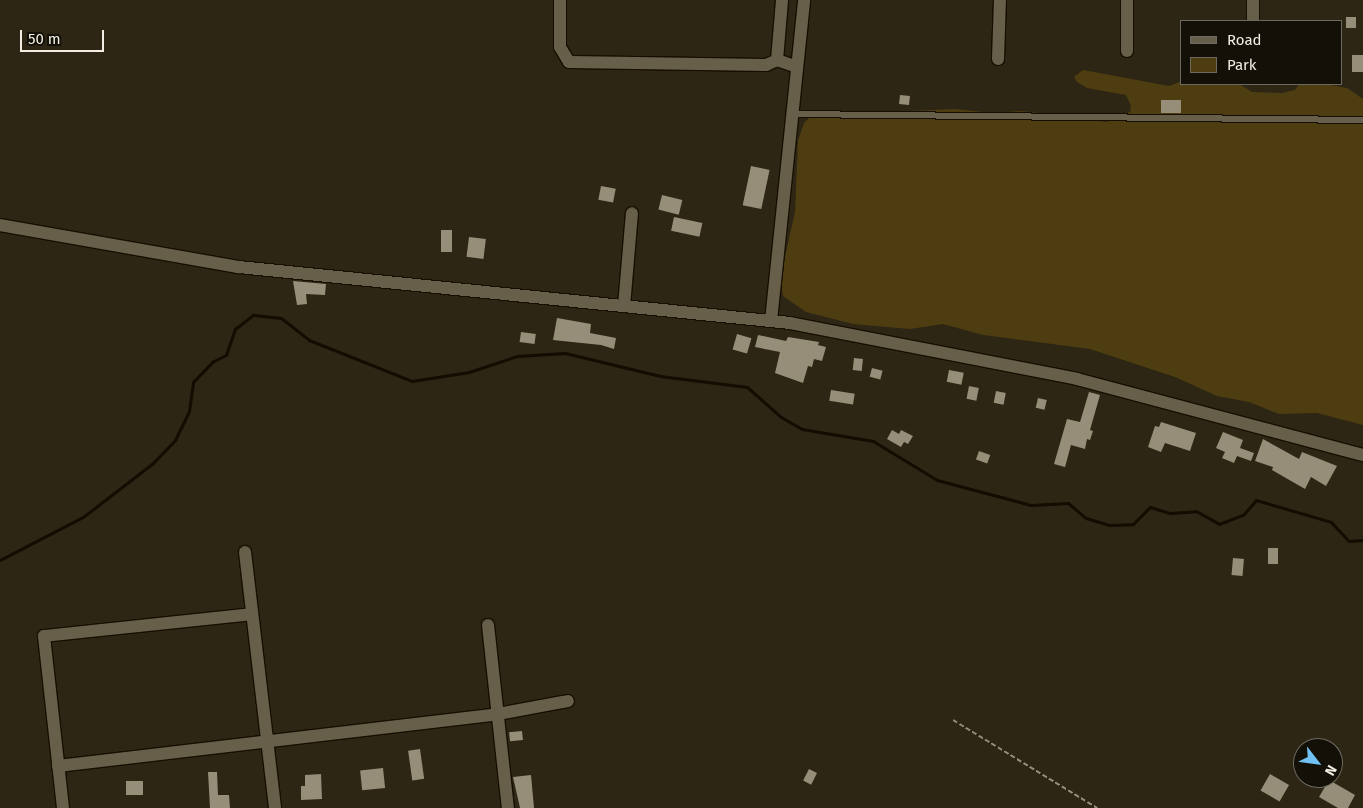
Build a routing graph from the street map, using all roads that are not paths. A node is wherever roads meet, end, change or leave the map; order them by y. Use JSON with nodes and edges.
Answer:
{"nodes":[{"id":1,"x":560,"y":0,"type":"edge"},
{"id":2,"x":782,"y":0,"type":"edge"},
{"id":3,"x":804,"y":0,"type":"edge"},
{"id":4,"x":1000,"y":0,"type":"edge"},
{"id":5,"x":1127,"y":0,"type":"edge"},
{"id":6,"x":1253,"y":0,"type":"edge"},
{"id":7,"x":1253,"y":20,"type":"edge"},
{"id":8,"x":1127,"y":52,"type":"dead end"},
{"id":9,"x":998,"y":59,"type":"dead end"},
{"id":10,"x":776,"y":60,"type":"junction"},
{"id":11,"x":797,"y":67,"type":"junction"},
{"id":12,"x":792,"y":114,"type":"junction"},
{"id":13,"x":1363,"y":120,"type":"edge"},
{"id":14,"x":632,"y":213,"type":"dead end"},
{"id":15,"x":0,"y":225,"type":"edge"},
{"id":16,"x":624,"y":306,"type":"junction"},
{"id":17,"x":770,"y":321,"type":"junction"},
{"id":18,"x":1363,"y":455,"type":"edge"},
{"id":19,"x":245,"y":552,"type":"dead end"},
{"id":20,"x":252,"y":614,"type":"junction"},
{"id":21,"x":488,"y":625,"type":"dead end"},
{"id":22,"x":568,"y":701,"type":"dead end"},
{"id":23,"x":498,"y":714,"type":"junction"},
{"id":24,"x":267,"y":740,"type":"junction"},
{"id":25,"x":58,"y":766,"type":"junction"},
{"id":26,"x":63,"y":808,"type":"edge"},
{"id":27,"x":275,"y":808,"type":"edge"},
{"id":28,"x":508,"y":808,"type":"edge"}],
"edges":[{"from":1,"to":10,"type":"street"},
{"from":2,"to":10,"type":"street"},
{"from":3,"to":11,"type":"street"},
{"from":4,"to":9,"type":"street"},
{"from":5,"to":8,"type":"street"},
{"from":6,"to":7,"type":"street"},
{"from":10,"to":11,"type":"street"},
{"from":11,"to":12,"type":"street"},
{"from":12,"to":13,"type":"lane"},
{"from":12,"to":17,"type":"street"},
{"from":14,"to":16,"type":"street"},
{"from":15,"to":16,"type":"street"},
{"from":16,"to":17,"type":"street"},
{"from":17,"to":18,"type":"street"},
{"from":19,"to":20,"type":"street"},
{"from":20,"to":24,"type":"street"},
{"from":20,"to":25,"type":"street"},
{"from":21,"to":23,"type":"street"},
{"from":22,"to":23,"type":"street"},
{"from":23,"to":24,"type":"street"},
{"from":23,"to":28,"type":"street"},
{"from":24,"to":25,"type":"street"},
{"from":24,"to":27,"type":"street"},
{"from":25,"to":26,"type":"street"}]}
